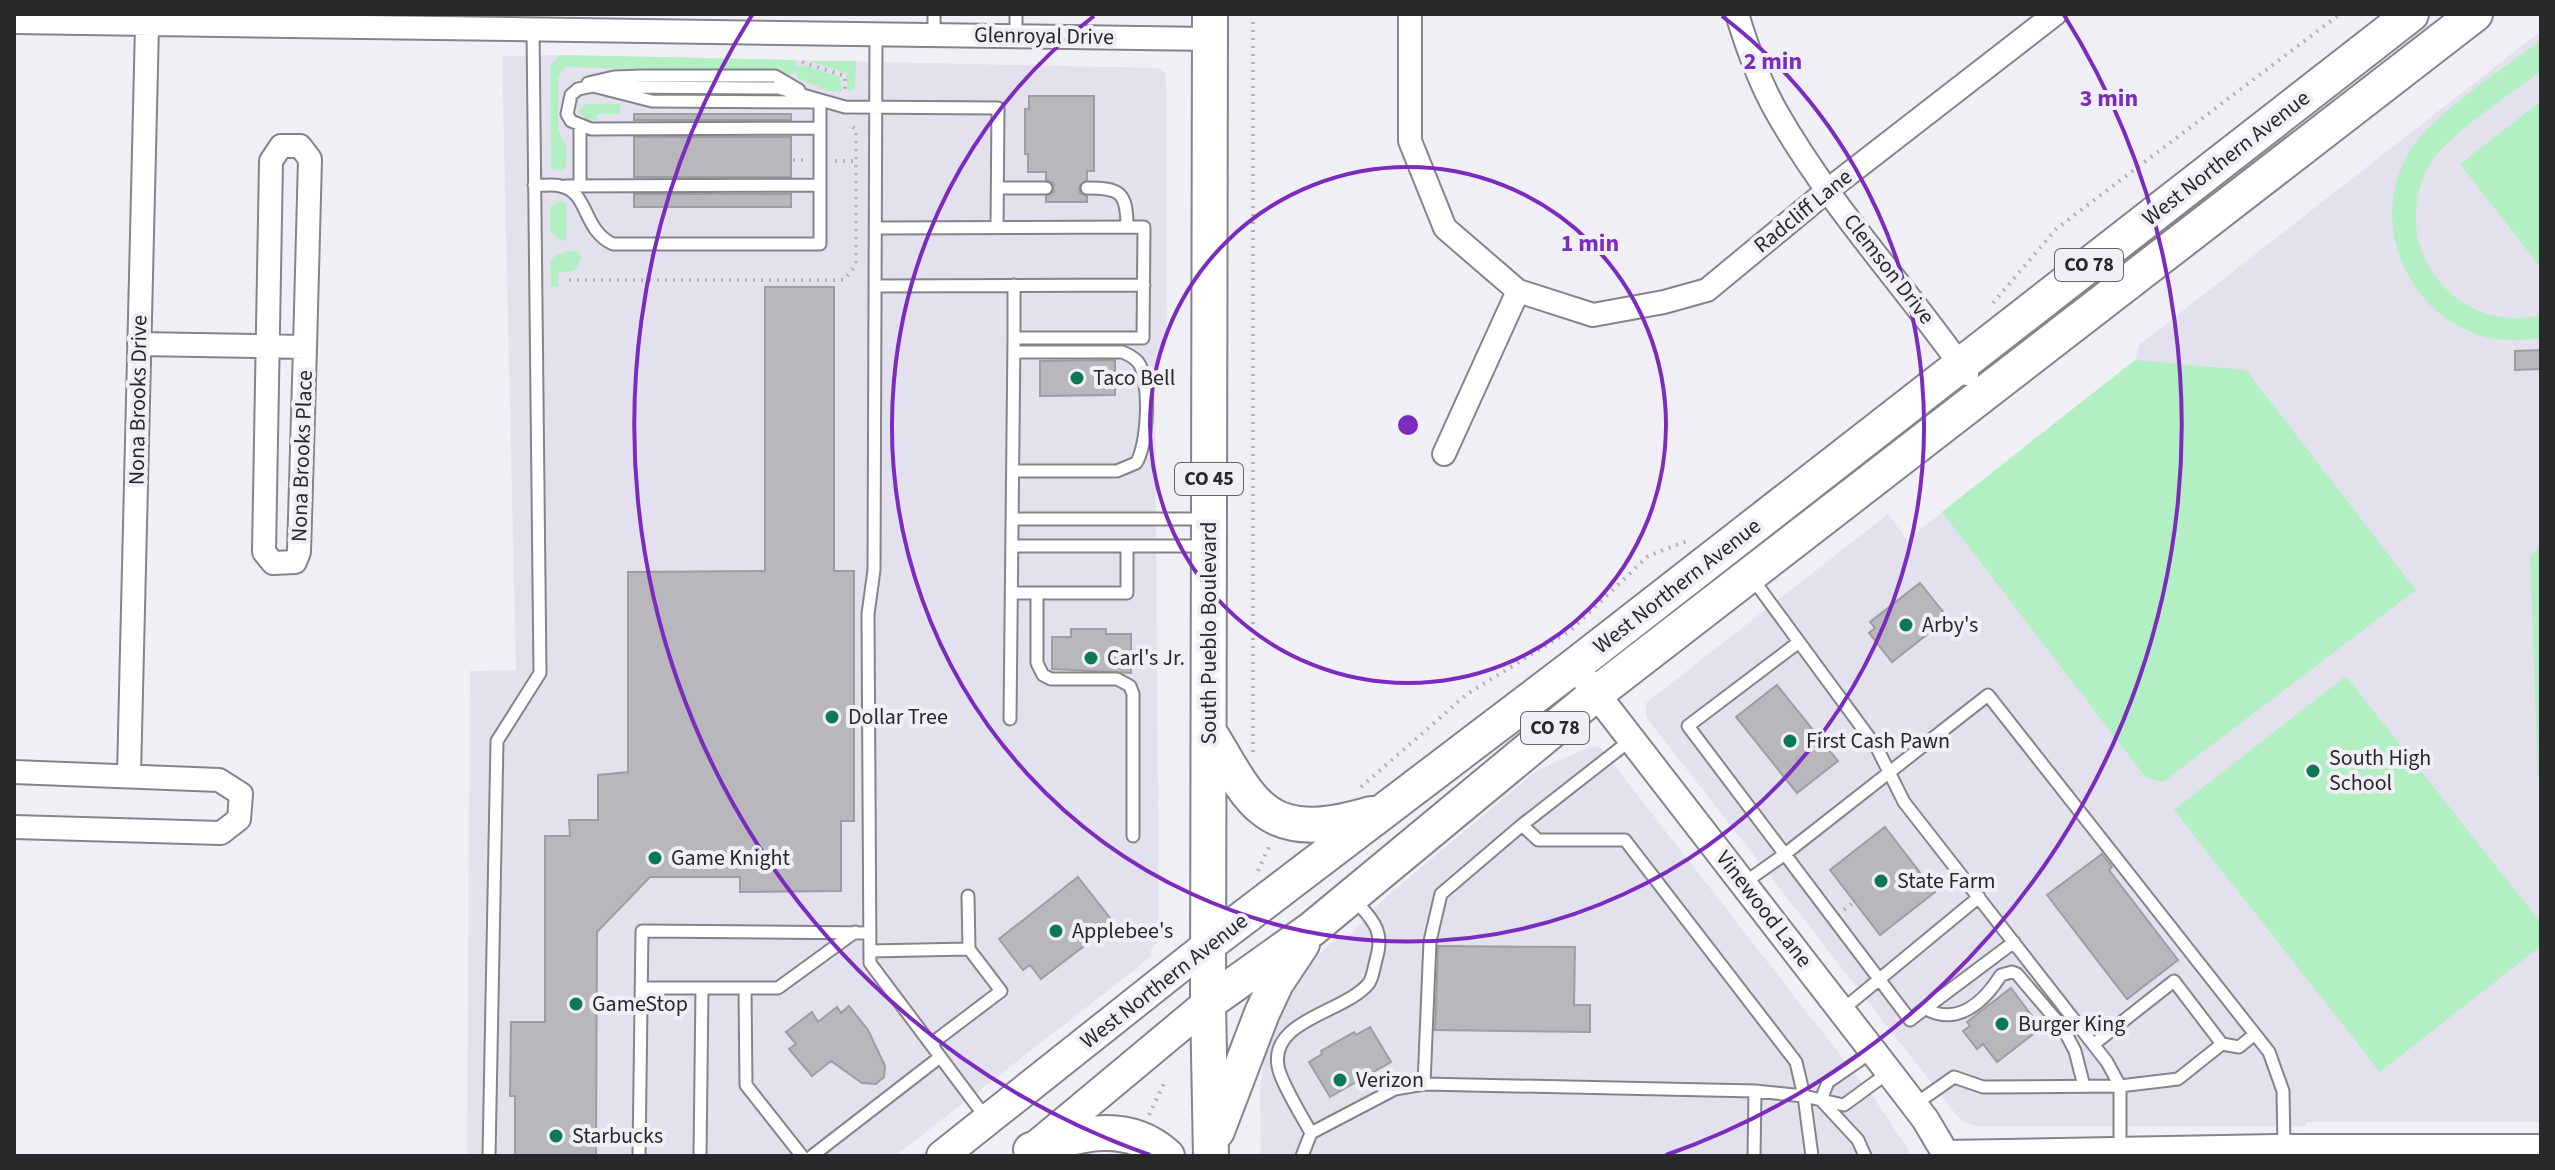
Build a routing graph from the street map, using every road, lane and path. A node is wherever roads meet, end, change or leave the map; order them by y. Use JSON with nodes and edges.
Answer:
{"nodes":[{"id":1,"x":1253,"y":14,"type":"edge"},
{"id":2,"x":1410,"y":14,"type":"edge"},
{"id":3,"x":1737,"y":14,"type":"edge"},
{"id":4,"x":2055,"y":14,"type":"edge"},
{"id":5,"x":2340,"y":14,"type":"edge"},
{"id":6,"x":2411,"y":14,"type":"edge"},
{"id":7,"x":2475,"y":14,"type":"edge"},
{"id":8,"x":248,"y":20,"type":"edge"},
{"id":9,"x":14,"y":22,"type":"edge"},
{"id":10,"x":556,"y":22,"type":"edge"},
{"id":11,"x":934,"y":24,"type":"edge"},
{"id":12,"x":1016,"y":24,"type":"edge"},
{"id":13,"x":147,"y":26,"type":"junction"},
{"id":14,"x":1210,"y":26,"type":"edge"},
{"id":15,"x":533,"y":29,"type":"junction"},
{"id":16,"x":876,"y":33,"type":"junction"},
{"id":17,"x":802,"y":62,"type":"dead end"},
{"id":18,"x":578,"y":89,"type":"junction"},
{"id":19,"x":820,"y":102,"type":"junction"},
{"id":20,"x":845,"y":107,"type":"junction"},
{"id":21,"x":876,"y":107,"type":"junction"},
{"id":22,"x":580,"y":126,"type":"junction"},
{"id":23,"x":820,"y":128,"type":"junction"},
{"id":24,"x":534,"y":185,"type":"junction"},
{"id":25,"x":820,"y":185,"type":"junction"},
{"id":26,"x":561,"y":186,"type":"junction"},
{"id":27,"x":580,"y":186,"type":"junction"},
{"id":28,"x":998,"y":188,"type":"junction"},
{"id":29,"x":1046,"y":188,"type":"dead end"},
{"id":30,"x":1087,"y":188,"type":"dead end"},
{"id":31,"x":1828,"y":190,"type":"junction"},
{"id":32,"x":997,"y":227,"type":"junction"},
{"id":33,"x":1127,"y":227,"type":"junction"},
{"id":34,"x":875,"y":228,"type":"junction"},
{"id":35,"x":569,"y":280,"type":"dead end"},
{"id":36,"x":1014,"y":285,"type":"junction"},
{"id":37,"x":1144,"y":285,"type":"junction"},
{"id":38,"x":875,"y":286,"type":"junction"},
{"id":39,"x":1518,"y":291,"type":"junction"},
{"id":40,"x":1986,"y":311,"type":"dead end"},
{"id":41,"x":1014,"y":338,"type":"junction"},
{"id":42,"x":139,"y":344,"type":"junction"},
{"id":43,"x":267,"y":345,"type":"junction"},
{"id":44,"x":305,"y":347,"type":"junction"},
{"id":45,"x":1014,"y":352,"type":"junction"},
{"id":46,"x":1960,"y":365,"type":"junction"},
{"id":47,"x":1981,"y":395,"type":"junction"},
{"id":48,"x":1444,"y":454,"type":"dead end"},
{"id":49,"x":1014,"y":471,"type":"junction"},
{"id":50,"x":1013,"y":519,"type":"junction"},
{"id":51,"x":1209,"y":532,"type":"junction"},
{"id":52,"x":1690,"y":540,"type":"dead end"},
{"id":53,"x":1013,"y":546,"type":"junction"},
{"id":54,"x":1127,"y":546,"type":"junction"},
{"id":55,"x":1751,"y":576,"type":"junction"},
{"id":56,"x":1012,"y":593,"type":"junction"},
{"id":57,"x":1037,"y":593,"type":"junction"},
{"id":58,"x":1799,"y":642,"type":"junction"},
{"id":59,"x":1573,"y":667,"type":"junction"},
{"id":60,"x":1597,"y":693,"type":"junction"},
{"id":61,"x":1010,"y":719,"type":"dead end"},
{"id":62,"x":1209,"y":732,"type":"junction"},
{"id":63,"x":1632,"y":739,"type":"junction"},
{"id":64,"x":1253,"y":761,"type":"dead end"},
{"id":65,"x":14,"y":772,"type":"edge"},
{"id":66,"x":1888,"y":773,"type":"junction"},
{"id":67,"x":129,"y":775,"type":"junction"},
{"id":68,"x":1354,"y":794,"type":"dead end"},
{"id":69,"x":1386,"y":809,"type":"junction"},
{"id":70,"x":1522,"y":825,"type":"junction"},
{"id":71,"x":14,"y":827,"type":"edge"},
{"id":72,"x":1276,"y":833,"type":"dead end"},
{"id":73,"x":1133,"y":836,"type":"dead end"},
{"id":74,"x":1785,"y":854,"type":"junction"},
{"id":75,"x":1254,"y":880,"type":"dead end"},
{"id":76,"x":1744,"y":883,"type":"junction"},
{"id":77,"x":968,"y":896,"type":"dead end"},
{"id":78,"x":1352,"y":896,"type":"junction"},
{"id":79,"x":1979,"y":897,"type":"junction"},
{"id":80,"x":1312,"y":929,"type":"junction"},
{"id":81,"x":855,"y":932,"type":"junction"},
{"id":82,"x":870,"y":933,"type":"junction"},
{"id":83,"x":2014,"y":942,"type":"junction"},
{"id":84,"x":1209,"y":944,"type":"junction"},
{"id":85,"x":969,"y":949,"type":"junction"},
{"id":86,"x":870,"y":951,"type":"junction"},
{"id":87,"x":1880,"y":980,"type":"junction"},
{"id":88,"x":641,"y":988,"type":"junction"},
{"id":89,"x":702,"y":988,"type":"junction"},
{"id":90,"x":745,"y":988,"type":"junction"},
{"id":91,"x":1208,"y":1003,"type":"junction"},
{"id":92,"x":1926,"y":1009,"type":"junction"},
{"id":93,"x":1841,"y":1010,"type":"junction"},
{"id":94,"x":2255,"y":1034,"type":"junction"},
{"id":95,"x":931,"y":1044,"type":"junction"},
{"id":96,"x":2094,"y":1044,"type":"junction"},
{"id":97,"x":2222,"y":1044,"type":"junction"},
{"id":98,"x":940,"y":1057,"type":"junction"},
{"id":99,"x":1881,"y":1061,"type":"junction"},
{"id":100,"x":1166,"y":1079,"type":"dead end"},
{"id":101,"x":1424,"y":1084,"type":"junction"},
{"id":102,"x":2084,"y":1086,"type":"junction"},
{"id":103,"x":2120,"y":1086,"type":"junction"},
{"id":104,"x":1755,"y":1091,"type":"junction"},
{"id":105,"x":1804,"y":1096,"type":"junction"},
{"id":106,"x":1821,"y":1100,"type":"junction"},
{"id":107,"x":1914,"y":1105,"type":"junction"},
{"id":108,"x":988,"y":1121,"type":"junction"},
{"id":109,"x":1145,"y":1125,"type":"dead end"},
{"id":110,"x":1311,"y":1133,"type":"junction"},
{"id":111,"x":2541,"y":1146,"type":"edge"},
{"id":112,"x":2120,"y":1149,"type":"junction"},
{"id":113,"x":2279,"y":1149,"type":"edge"},
{"id":114,"x":1211,"y":1151,"type":"edge"},
{"id":115,"x":1027,"y":1153,"type":"edge"},
{"id":116,"x":1947,"y":1154,"type":"edge"},
{"id":117,"x":489,"y":1156,"type":"edge"},
{"id":118,"x":639,"y":1156,"type":"edge"},
{"id":119,"x":700,"y":1156,"type":"edge"},
{"id":120,"x":802,"y":1156,"type":"edge"},
{"id":121,"x":812,"y":1156,"type":"edge"},
{"id":122,"x":942,"y":1156,"type":"edge"},
{"id":123,"x":1167,"y":1156,"type":"edge"},
{"id":124,"x":1302,"y":1156,"type":"edge"},
{"id":125,"x":1754,"y":1156,"type":"edge"},
{"id":126,"x":1812,"y":1156,"type":"edge"},
{"id":127,"x":1865,"y":1156,"type":"edge"}],
"edges":[{"from":1,"to":64,"type":"path"},
{"from":2,"to":39,"type":"street","name":"Radcliff Lane"},
{"from":3,"to":31,"type":"street","name":"Clemson Drive"},
{"from":4,"to":31,"type":"street","name":"Radcliff Lane"},
{"from":5,"to":40,"type":"path"},
{"from":6,"to":46,"type":"main road","name":"West Northern Avenue","number":"CO 78"},
{"from":7,"to":47,"type":"main road","name":"West Northern Avenue","number":"CO 78"},
{"from":8,"to":13,"type":"street","name":"Glenroyal Drive"},
{"from":8,"to":15,"type":"street","name":"Glenroyal Drive"},
{"from":9,"to":13,"type":"street","name":"Glenroyal Drive"},
{"from":10,"to":15,"type":"street","name":"Glenroyal Drive"},
{"from":10,"to":16,"type":"street","name":"Glenroyal Drive"},
{"from":11,"to":12,"type":"street","name":"Glenroyal Drive"},
{"from":11,"to":16,"type":"street","name":"Glenroyal Drive"},
{"from":12,"to":14,"type":"street","name":"Glenroyal Drive"},
{"from":13,"to":42,"type":"street","name":"Nona Brooks Drive"},
{"from":14,"to":51,"type":"main road","name":"South Pueblo Boulevard","number":"CO 45"},
{"from":15,"to":24,"type":"lane"},
{"from":16,"to":21,"type":"lane"},
{"from":17,"to":20,"type":"path"},
{"from":18,"to":19,"type":"lane"},
{"from":18,"to":19,"type":"lane"},
{"from":18,"to":22,"type":"lane"},
{"from":19,"to":20,"type":"lane"},
{"from":19,"to":23,"type":"lane"},
{"from":20,"to":21,"type":"lane"},
{"from":20,"to":35,"type":"path"},
{"from":21,"to":28,"type":"lane"},
{"from":21,"to":34,"type":"lane"},
{"from":22,"to":23,"type":"lane"},
{"from":22,"to":27,"type":"lane"},
{"from":23,"to":25,"type":"lane"},
{"from":24,"to":26,"type":"lane"},
{"from":24,"to":117,"type":"lane"},
{"from":25,"to":26,"type":"lane"},
{"from":25,"to":27,"type":"lane"},
{"from":26,"to":27,"type":"lane"},
{"from":28,"to":29,"type":"lane"},
{"from":28,"to":32,"type":"lane"},
{"from":30,"to":33,"type":"lane"},
{"from":31,"to":39,"type":"street","name":"Radcliff Lane"},
{"from":31,"to":46,"type":"street","name":"Clemson Drive"},
{"from":32,"to":33,"type":"lane"},
{"from":32,"to":34,"type":"lane"},
{"from":33,"to":37,"type":"lane"},
{"from":34,"to":38,"type":"lane"},
{"from":36,"to":37,"type":"lane"},
{"from":36,"to":38,"type":"lane"},
{"from":36,"to":41,"type":"lane"},
{"from":37,"to":41,"type":"lane"},
{"from":38,"to":82,"type":"lane"},
{"from":39,"to":48,"type":"street"},
{"from":41,"to":45,"type":"lane"},
{"from":42,"to":43,"type":"street","name":"Nona Brooks Place"},
{"from":42,"to":67,"type":"street","name":"Nona Brooks Drive"},
{"from":43,"to":44,"type":"street","name":"Nona Brooks Place"},
{"from":43,"to":44,"type":"street","name":"Nona Brooks Place"},
{"from":43,"to":44,"type":"street","name":"Nona Brooks Place"},
{"from":45,"to":49,"type":"lane"},
{"from":45,"to":49,"type":"lane"},
{"from":46,"to":47,"type":"street","name":"Clemson Drive"},
{"from":46,"to":59,"type":"main road","name":"West Northern Avenue","number":"CO 78"},
{"from":47,"to":55,"type":"main road","name":"West Northern Avenue","number":"CO 78"},
{"from":49,"to":50,"type":"lane"},
{"from":50,"to":51,"type":"lane"},
{"from":50,"to":53,"type":"lane"},
{"from":51,"to":54,"type":"lane"},
{"from":51,"to":62,"type":"main road","name":"South Pueblo Boulevard","number":"CO 45"},
{"from":52,"to":68,"type":"path"},
{"from":53,"to":54,"type":"lane"},
{"from":53,"to":56,"type":"lane"},
{"from":54,"to":57,"type":"lane"},
{"from":55,"to":58,"type":"lane"},
{"from":55,"to":60,"type":"main road","name":"West Northern Avenue","number":"CO 78"},
{"from":56,"to":57,"type":"lane"},
{"from":56,"to":61,"type":"lane"},
{"from":57,"to":73,"type":"lane"},
{"from":58,"to":66,"type":"lane"},
{"from":58,"to":74,"type":"lane"},
{"from":59,"to":60,"type":"street","name":"Vinewood Lane"},
{"from":59,"to":69,"type":"main road","name":"West Northern Avenue","number":"CO 78"},
{"from":60,"to":63,"type":"street","name":"Vinewood Lane"},
{"from":60,"to":78,"type":"main road","name":"West Northern Avenue","number":"CO 78"},
{"from":62,"to":69,"type":"main road"},
{"from":62,"to":84,"type":"main road","name":"South Pueblo Boulevard","number":"CO 45"},
{"from":63,"to":70,"type":"lane"},
{"from":63,"to":76,"type":"street","name":"Vinewood Lane"},
{"from":65,"to":67,"type":"street"},
{"from":66,"to":74,"type":"lane"},
{"from":66,"to":79,"type":"lane"},
{"from":66,"to":94,"type":"lane"},
{"from":67,"to":71,"type":"street"},
{"from":69,"to":84,"type":"main road","name":"West Northern Avenue","number":"CO 78"},
{"from":70,"to":101,"type":"lane"},
{"from":70,"to":105,"type":"lane"},
{"from":72,"to":75,"type":"path"},
{"from":74,"to":76,"type":"lane"},
{"from":74,"to":87,"type":"lane"},
{"from":76,"to":93,"type":"street","name":"Vinewood Lane"},
{"from":77,"to":85,"type":"lane"},
{"from":78,"to":80,"type":"main road","name":"West Northern Avenue","number":"CO 78"},
{"from":78,"to":110,"type":"lane"},
{"from":79,"to":83,"type":"lane"},
{"from":79,"to":87,"type":"lane"},
{"from":80,"to":91,"type":"main road","name":"West Northern Avenue","number":"CO 78"},
{"from":80,"to":114,"type":"main road"},
{"from":81,"to":82,"type":"lane"},
{"from":81,"to":88,"type":"lane"},
{"from":81,"to":90,"type":"lane"},
{"from":82,"to":86,"type":"lane"},
{"from":83,"to":92,"type":"lane"},
{"from":83,"to":96,"type":"lane"},
{"from":84,"to":91,"type":"main road","name":"South Pueblo Boulevard","number":"CO 45"},
{"from":84,"to":108,"type":"main road","name":"West Northern Avenue","number":"CO 78"},
{"from":85,"to":86,"type":"lane"},
{"from":85,"to":95,"type":"lane"},
{"from":86,"to":95,"type":"lane"},
{"from":87,"to":92,"type":"lane"},
{"from":87,"to":93,"type":"lane"},
{"from":88,"to":89,"type":"lane"},
{"from":88,"to":118,"type":"lane"},
{"from":89,"to":90,"type":"lane"},
{"from":89,"to":119,"type":"lane"},
{"from":90,"to":120,"type":"lane"},
{"from":91,"to":114,"type":"main road","name":"South Pueblo Boulevard","number":"CO 45"},
{"from":91,"to":115,"type":"main road","name":"West Northern Avenue","number":"CO 78"},
{"from":92,"to":102,"type":"lane"},
{"from":93,"to":99,"type":"street","name":"Vinewood Lane"},
{"from":94,"to":97,"type":"lane"},
{"from":94,"to":113,"type":"lane"},
{"from":95,"to":98,"type":"lane"},
{"from":96,"to":97,"type":"lane"},
{"from":96,"to":103,"type":"lane"},
{"from":97,"to":103,"type":"lane"},
{"from":98,"to":108,"type":"lane"},
{"from":98,"to":121,"type":"lane"},
{"from":99,"to":106,"type":"lane"},
{"from":99,"to":106,"type":"lane"},
{"from":99,"to":107,"type":"street","name":"Vinewood Lane"},
{"from":100,"to":109,"type":"path"},
{"from":101,"to":104,"type":"lane"},
{"from":101,"to":110,"type":"lane"},
{"from":102,"to":103,"type":"lane"},
{"from":102,"to":107,"type":"lane"},
{"from":103,"to":112,"type":"lane"},
{"from":104,"to":105,"type":"lane"},
{"from":104,"to":125,"type":"lane"},
{"from":105,"to":106,"type":"lane"},
{"from":105,"to":126,"type":"lane"},
{"from":106,"to":127,"type":"lane"},
{"from":107,"to":116,"type":"street","name":"Vinewood Lane"},
{"from":108,"to":122,"type":"main road","name":"West Northern Avenue","number":"CO 78"},
{"from":110,"to":124,"type":"lane"},
{"from":111,"to":113,"type":"street"},
{"from":112,"to":113,"type":"street"},
{"from":112,"to":116,"type":"street"},
{"from":115,"to":123,"type":"main road"}]}
